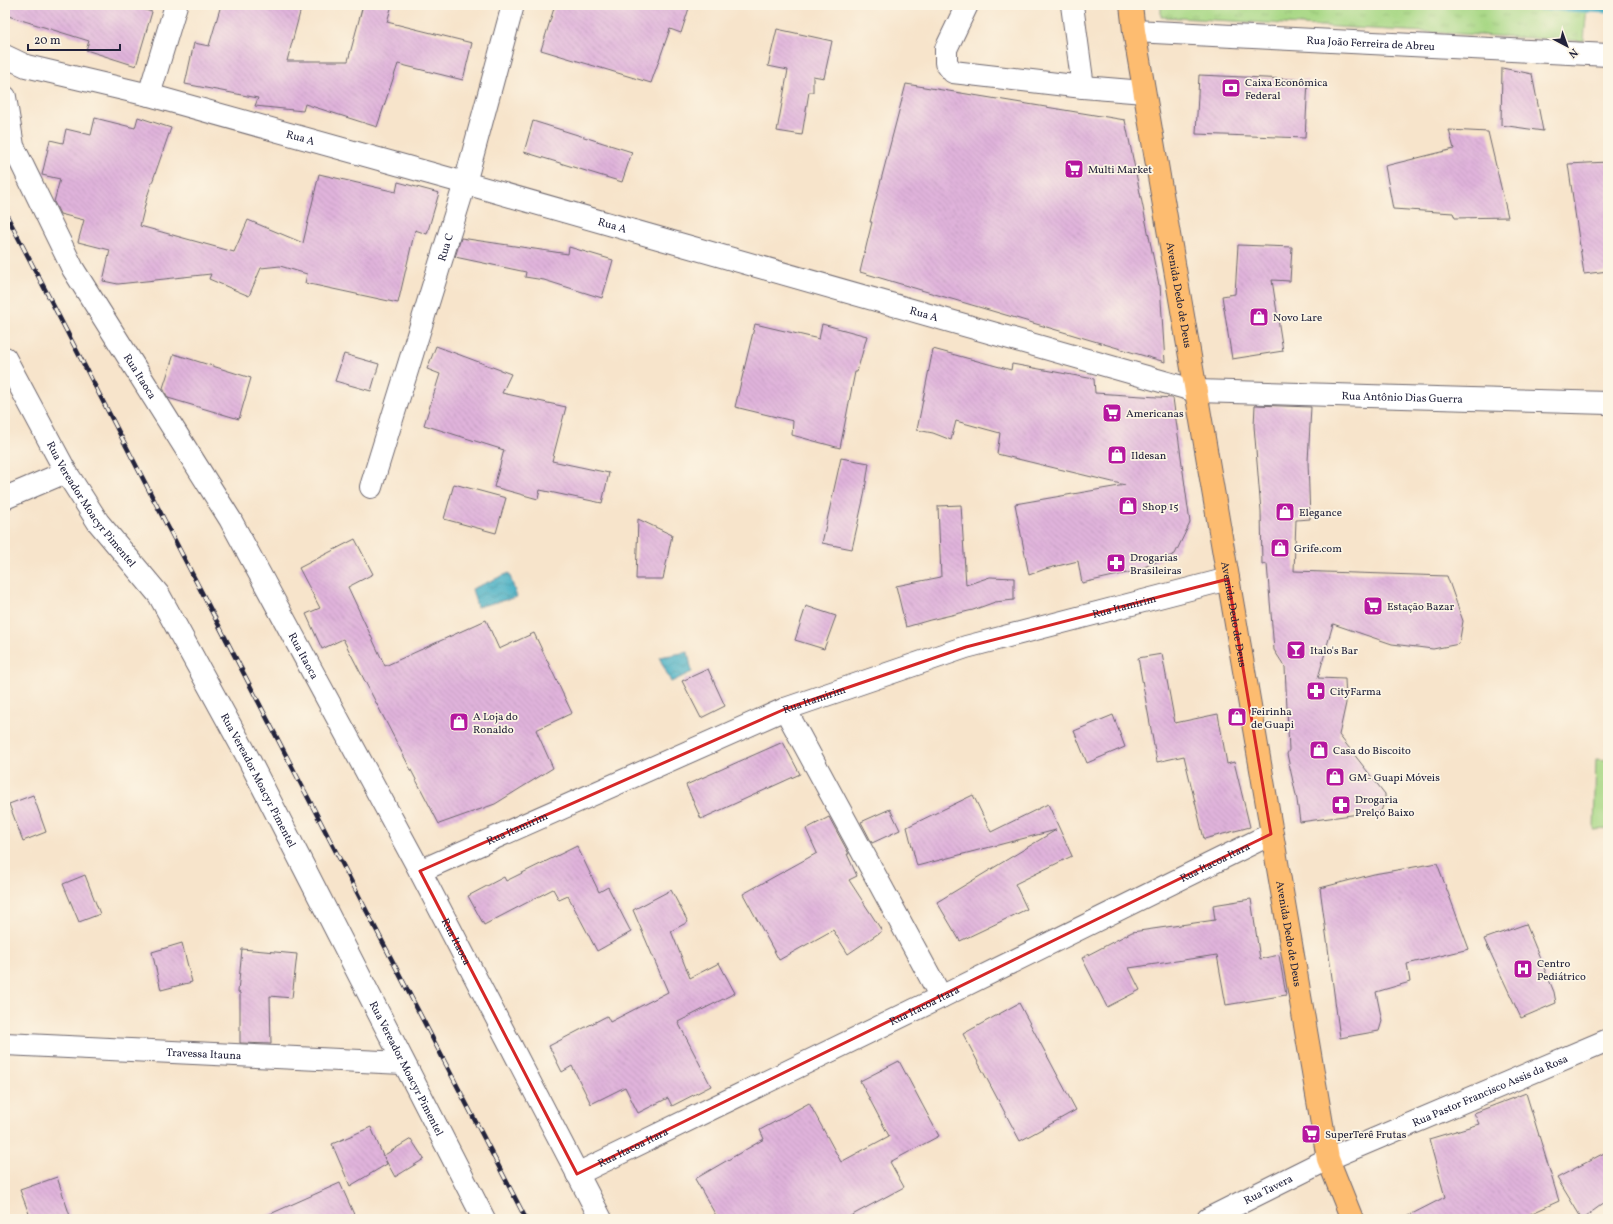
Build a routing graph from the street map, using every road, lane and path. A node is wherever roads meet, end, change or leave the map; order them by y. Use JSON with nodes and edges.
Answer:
{"nodes":[{"id":1,"x":176,"y":5,"type":"edge"},
{"id":2,"x":513,"y":5,"type":"edge"},
{"id":3,"x":967,"y":5,"type":"edge"},
{"id":4,"x":1072,"y":5,"type":"edge"},
{"id":5,"x":1131,"y":5,"type":"edge"},
{"id":6,"x":1134,"y":31,"type":"junction"},
{"id":7,"x":1608,"y":55,"type":"edge"},
{"id":8,"x":5,"y":56,"type":"edge"},
{"id":9,"x":1083,"y":88,"type":"junction"},
{"id":10,"x":1144,"y":92,"type":"junction"},
{"id":11,"x":149,"y":95,"type":"junction"},
{"id":12,"x":5,"y":97,"type":"edge"},
{"id":13,"x":465,"y":183,"type":"junction"},
{"id":14,"x":5,"y":358,"type":"edge"},
{"id":15,"x":1196,"y":391,"type":"junction"},
{"id":16,"x":1608,"y":403,"type":"edge"},
{"id":17,"x":66,"y":472,"type":"junction"},
{"id":18,"x":371,"y":487,"type":"dead end"},
{"id":19,"x":5,"y":498,"type":"edge"},
{"id":20,"x":1228,"y":579,"type":"junction"},
{"id":21,"x":784,"y":709,"type":"junction"},
{"id":22,"x":1271,"y":834,"type":"junction"},
{"id":23,"x":420,"y":871,"type":"junction"},
{"id":24,"x":941,"y":997,"type":"junction"},
{"id":25,"x":1608,"y":1040,"type":"edge"},
{"id":26,"x":5,"y":1044,"type":"edge"},
{"id":27,"x":403,"y":1063,"type":"junction"},
{"id":28,"x":1328,"y":1159,"type":"junction"},
{"id":29,"x":577,"y":1174,"type":"junction"},
{"id":30,"x":484,"y":1219,"type":"edge"},
{"id":31,"x":601,"y":1219,"type":"edge"},
{"id":32,"x":1208,"y":1219,"type":"edge"},
{"id":33,"x":1352,"y":1219,"type":"edge"}],
"edges":[{"from":1,"to":11,"type":"street"},
{"from":2,"to":13,"type":"street","name":"Rua C"},
{"from":3,"to":9,"type":"street"},
{"from":4,"to":9,"type":"street"},
{"from":5,"to":6,"type":"main road","name":"Avenida Dedo de Deus"},
{"from":6,"to":7,"type":"street","name":"Rua João Ferreira de Abreu"},
{"from":6,"to":10,"type":"main road","name":"Avenida Dedo de Deus"},
{"from":8,"to":11,"type":"street","name":"Rua A"},
{"from":9,"to":10,"type":"street"},
{"from":10,"to":15,"type":"main road","name":"Avenida Dedo de Deus"},
{"from":11,"to":13,"type":"street","name":"Rua A"},
{"from":12,"to":23,"type":"street","name":"Rua Itaoca"},
{"from":13,"to":15,"type":"street","name":"Rua A"},
{"from":13,"to":18,"type":"street","name":"Rua C"},
{"from":14,"to":17,"type":"street","name":"Rua Vereador Moacyr Pimentel"},
{"from":15,"to":16,"type":"street","name":"Rua Antônio Dias Guerra"},
{"from":15,"to":20,"type":"main road","name":"Avenida Dedo de Deus"},
{"from":17,"to":19,"type":"street"},
{"from":17,"to":27,"type":"street","name":"Rua Vereador Moacyr Pimentel"},
{"from":20,"to":21,"type":"street","name":"Rua Itamirim"},
{"from":20,"to":22,"type":"main road","name":"Avenida Dedo de Deus"},
{"from":21,"to":23,"type":"street","name":"Rua Itamirim"},
{"from":21,"to":24,"type":"street"},
{"from":22,"to":24,"type":"street","name":"Rua Itacoa Itara"},
{"from":22,"to":28,"type":"main road","name":"Avenida Dedo de Deus"},
{"from":23,"to":29,"type":"street","name":"Rua Itaoca"},
{"from":24,"to":29,"type":"street","name":"Rua Itacoa Itara"},
{"from":25,"to":28,"type":"street","name":"Rua Pastor Francisco Assis da Rosa"},
{"from":26,"to":27,"type":"street","name":"Travessa Itauna"},
{"from":27,"to":30,"type":"street","name":"Rua Vereador Moacyr Pimentel"},
{"from":28,"to":32,"type":"street","name":"Rua Tavera"},
{"from":28,"to":33,"type":"main road","name":"Avenida Dedo de Deus"},
{"from":29,"to":31,"type":"street","name":"Rua Itaoca"}]}
